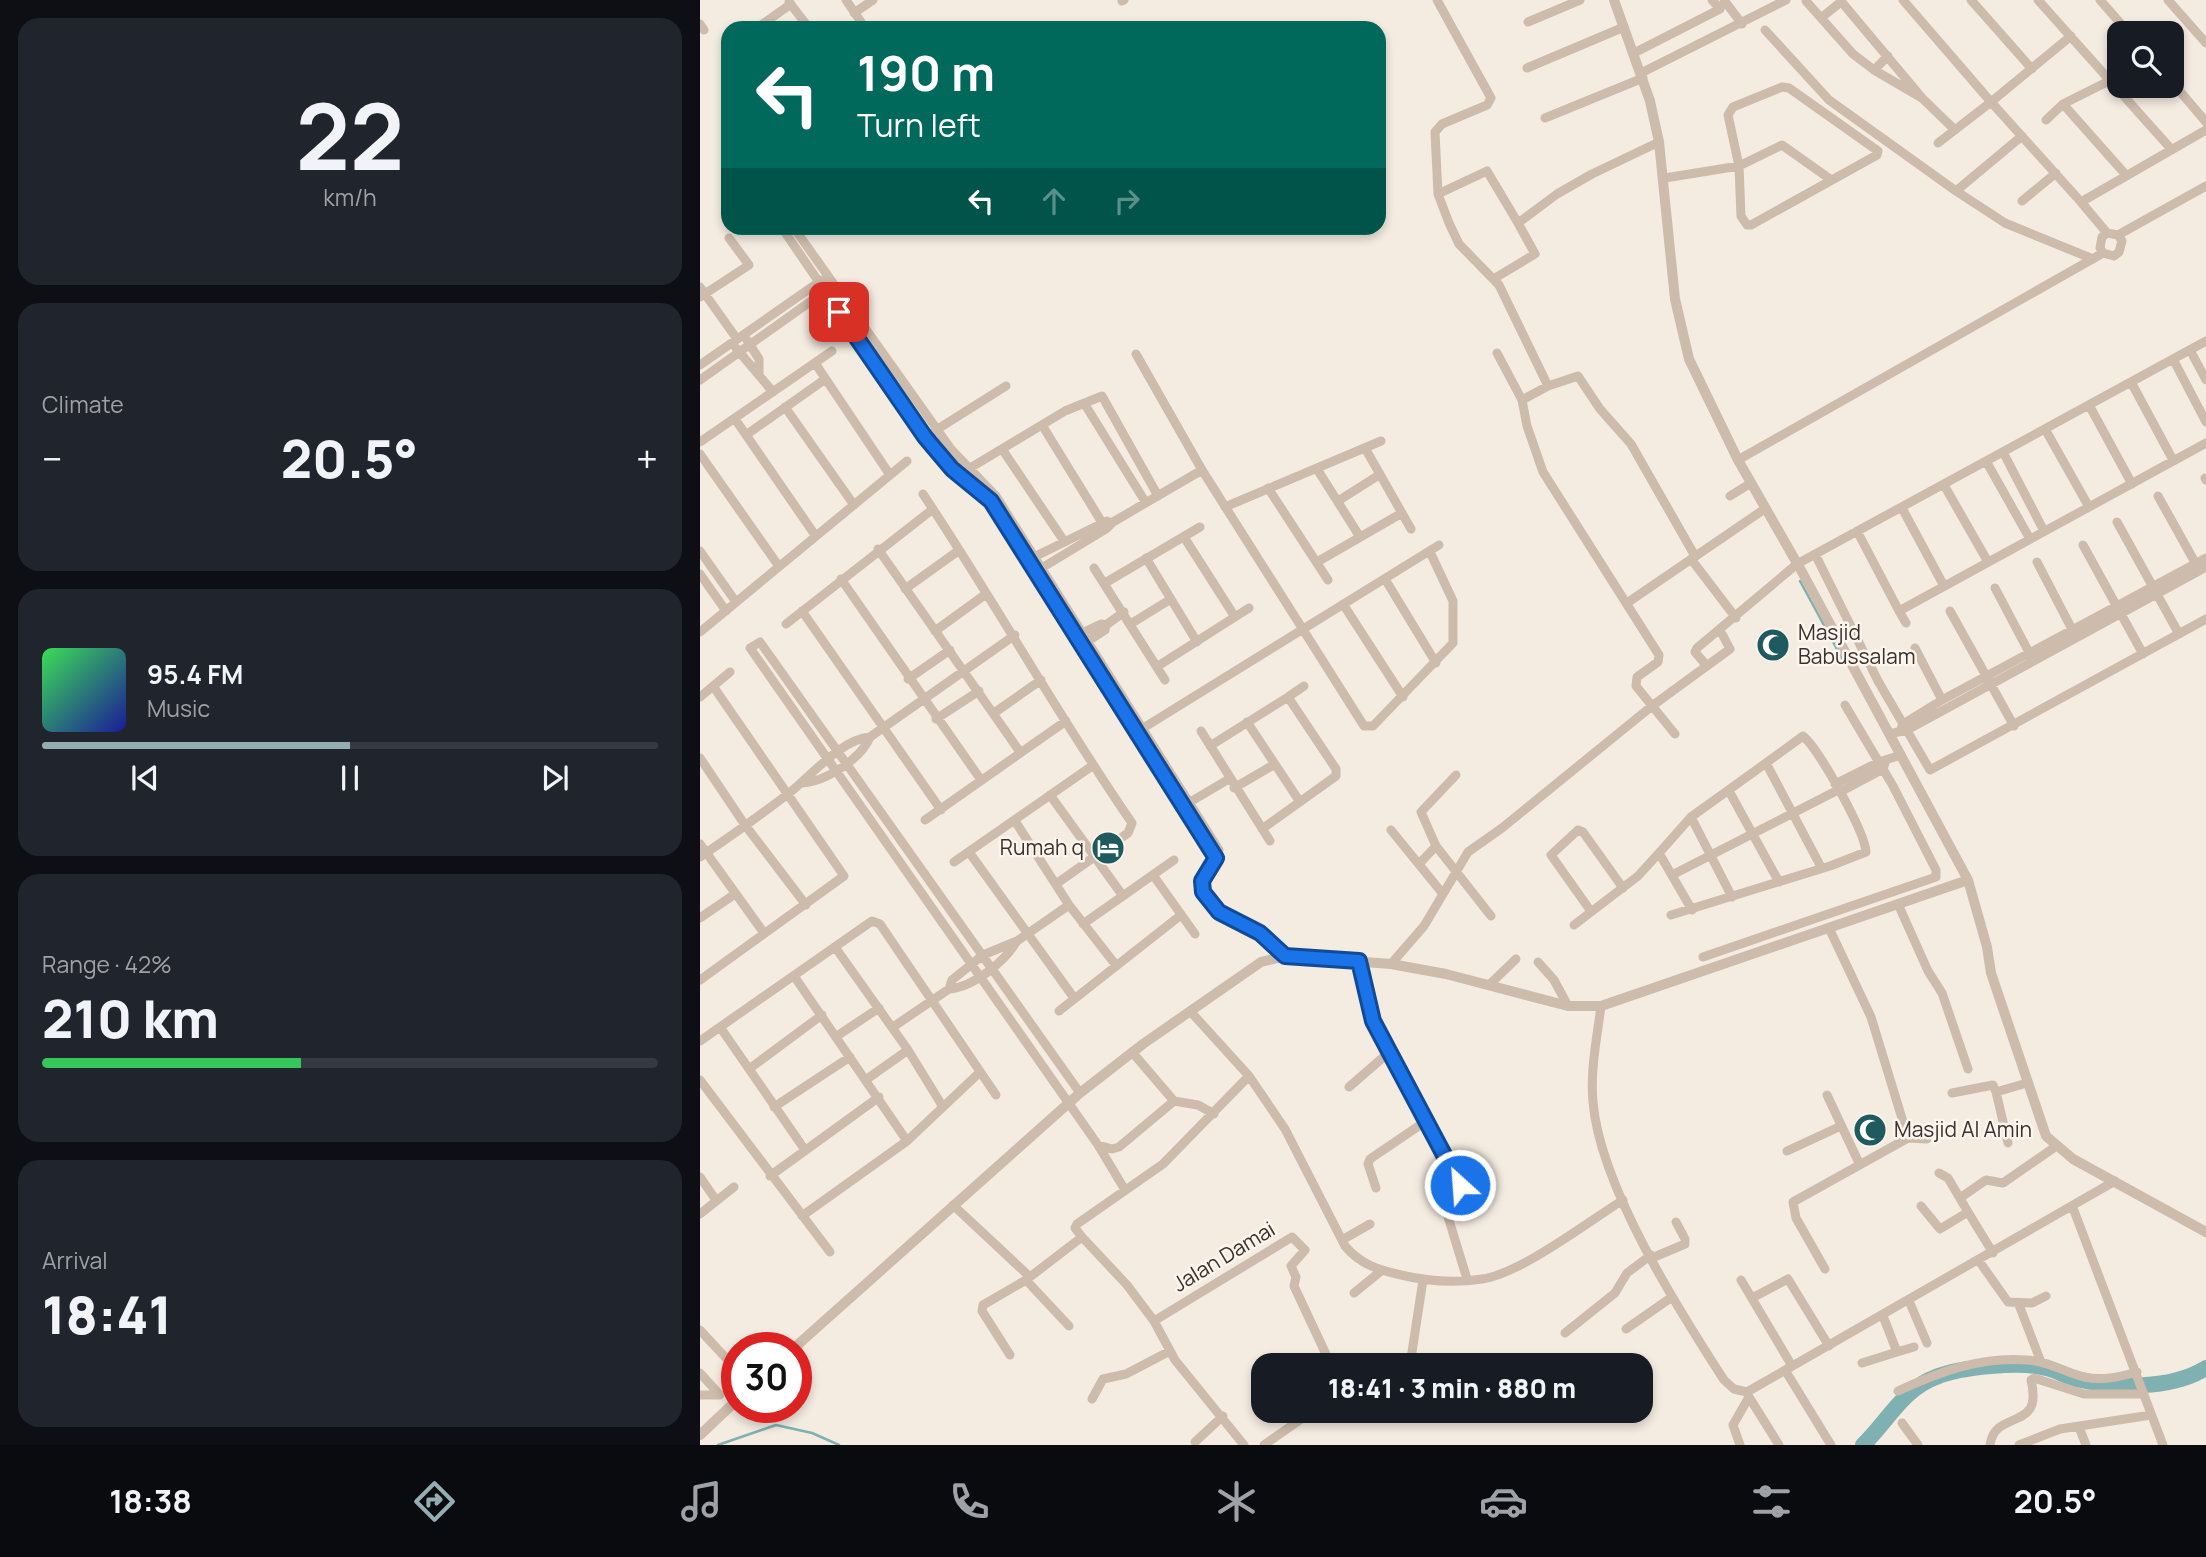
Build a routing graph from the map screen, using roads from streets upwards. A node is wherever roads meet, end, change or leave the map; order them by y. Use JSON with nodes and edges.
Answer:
{"nodes":[{"id":1,"x":846,"y":0,"type":"edge"},
{"id":2,"x":873,"y":0,"type":"edge"},
{"id":3,"x":1437,"y":0,"type":"edge"},
{"id":4,"x":1580,"y":0,"type":"edge"},
{"id":5,"x":1614,"y":0,"type":"edge"},
{"id":6,"x":1712,"y":0,"type":"edge"},
{"id":7,"x":1724,"y":0,"type":"edge"},
{"id":8,"x":1786,"y":0,"type":"edge"},
{"id":9,"x":1903,"y":0,"type":"edge"},
{"id":10,"x":1971,"y":0,"type":"edge"},
{"id":11,"x":2038,"y":0,"type":"edge"},
{"id":12,"x":2100,"y":0,"type":"edge"},
{"id":13,"x":2168,"y":0,"type":"edge"},
{"id":14,"x":1806,"y":1,"type":"edge"},
{"id":15,"x":1841,"y":1,"type":"edge"},
{"id":16,"x":788,"y":2,"type":"edge"},
{"id":17,"x":854,"y":13,"type":"junction"},
{"id":18,"x":1821,"y":18,"type":"junction"},
{"id":19,"x":765,"y":21,"type":"edge"},
{"id":20,"x":803,"y":21,"type":"edge"},
{"id":21,"x":859,"y":21,"type":"edge"},
{"id":22,"x":2118,"y":21,"type":"edge"},
{"id":23,"x":1528,"y":22,"type":"dead end"},
{"id":24,"x":1742,"y":24,"type":"junction"},
{"id":25,"x":1624,"y":27,"type":"junction"},
{"id":26,"x":1765,"y":30,"type":"dead end"},
{"id":27,"x":2071,"y":36,"type":"junction"},
{"id":28,"x":2206,"y":43,"type":"edge"},
{"id":29,"x":1633,"y":53,"type":"junction"},
{"id":30,"x":1888,"y":56,"type":"junction"},
{"id":31,"x":1527,"y":68,"type":"dead end"},
{"id":32,"x":2032,"y":69,"type":"junction"},
{"id":33,"x":1874,"y":70,"type":"junction"},
{"id":34,"x":1642,"y":76,"type":"junction"},
{"id":35,"x":2107,"y":79,"type":"edge"},
{"id":36,"x":2107,"y":82,"type":"edge"},
{"id":37,"x":2184,"y":96,"type":"edge"},
{"id":38,"x":1922,"y":98,"type":"junction"},
{"id":39,"x":2125,"y":98,"type":"edge"},
{"id":40,"x":1991,"y":102,"type":"junction"},
{"id":41,"x":2063,"y":104,"type":"junction"},
{"id":42,"x":1545,"y":118,"type":"dead end"},
{"id":43,"x":2046,"y":120,"type":"dead end"},
{"id":44,"x":2206,"y":122,"type":"edge"},
{"id":45,"x":1955,"y":130,"type":"junction"},
{"id":46,"x":2206,"y":130,"type":"edge"},
{"id":47,"x":2022,"y":136,"type":"junction"},
{"id":48,"x":1660,"y":142,"type":"junction"},
{"id":49,"x":1938,"y":143,"type":"dead end"},
{"id":50,"x":2172,"y":150,"type":"junction"},
{"id":51,"x":1739,"y":166,"type":"junction"},
{"id":52,"x":2056,"y":173,"type":"junction"},
{"id":53,"x":2126,"y":175,"type":"junction"},
{"id":54,"x":1670,"y":177,"type":"junction"},
{"id":55,"x":1830,"y":179,"type":"junction"},
{"id":56,"x":2206,"y":186,"type":"edge"},
{"id":57,"x":1956,"y":191,"type":"junction"},
{"id":58,"x":1440,"y":193,"type":"junction"},
{"id":59,"x":2022,"y":201,"type":"dead end"},
{"id":60,"x":2081,"y":202,"type":"junction"},
{"id":61,"x":1518,"y":223,"type":"junction"},
{"id":62,"x":2107,"y":233,"type":"junction"},
{"id":63,"x":787,"y":235,"type":"edge"},
{"id":64,"x":799,"y":235,"type":"edge"},
{"id":65,"x":2118,"y":235,"type":"junction"},
{"id":66,"x":729,"y":238,"type":"dead end"},
{"id":67,"x":2103,"y":253,"type":"junction"},
{"id":68,"x":2093,"y":259,"type":"junction"},
{"id":69,"x":828,"y":275,"type":"junction"},
{"id":70,"x":1495,"y":278,"type":"junction"},
{"id":71,"x":819,"y":282,"type":"junction"},
{"id":72,"x":835,"y":284,"type":"junction"},
{"id":73,"x":825,"y":291,"type":"junction"},
{"id":74,"x":701,"y":292,"type":"edge"},
{"id":75,"x":738,"y":339,"type":"junction"},
{"id":76,"x":2206,"y":341,"type":"edge"},
{"id":77,"x":750,"y":344,"type":"junction"},
{"id":78,"x":2190,"y":350,"type":"junction"},
{"id":79,"x":832,"y":351,"type":"dead end"},
{"id":80,"x":739,"y":353,"type":"junction"},
{"id":81,"x":1497,"y":353,"type":"dead end"},
{"id":82,"x":1136,"y":354,"type":"dead end"},
{"id":83,"x":2173,"y":359,"type":"junction"},
{"id":84,"x":815,"y":363,"type":"junction"},
{"id":85,"x":700,"y":365,"type":"edge"},
{"id":86,"x":759,"y":373,"type":"junction"},
{"id":87,"x":700,"y":380,"type":"edge"},
{"id":88,"x":824,"y":380,"type":"junction"},
{"id":89,"x":2206,"y":380,"type":"edge"},
{"id":90,"x":2131,"y":382,"type":"junction"},
{"id":91,"x":1006,"y":386,"type":"dead end"},
{"id":92,"x":1548,"y":386,"type":"junction"},
{"id":93,"x":773,"y":392,"type":"junction"},
{"id":94,"x":1522,"y":400,"type":"junction"},
{"id":95,"x":1084,"y":403,"type":"junction"},
{"id":96,"x":2089,"y":405,"type":"junction"},
{"id":97,"x":785,"y":407,"type":"junction"},
{"id":98,"x":735,"y":419,"type":"junction"},
{"id":99,"x":2206,"y":422,"type":"edge"},
{"id":100,"x":1042,"y":425,"type":"junction"},
{"id":101,"x":937,"y":429,"type":"junction"},
{"id":102,"x":2045,"y":429,"type":"junction"},
{"id":103,"x":746,"y":435,"type":"junction"},
{"id":104,"x":925,"y":437,"type":"junction"},
{"id":105,"x":1381,"y":441,"type":"dead end"},
{"id":106,"x":700,"y":442,"type":"edge"},
{"id":107,"x":2206,"y":443,"type":"edge"},
{"id":108,"x":1365,"y":448,"type":"junction"},
{"id":109,"x":1002,"y":449,"type":"junction"},
{"id":110,"x":2003,"y":452,"type":"junction"},
{"id":111,"x":700,"y":454,"type":"edge"},
{"id":112,"x":1738,"y":460,"type":"junction"},
{"id":113,"x":2173,"y":460,"type":"junction"},
{"id":114,"x":907,"y":461,"type":"dead end"},
{"id":115,"x":1986,"y":461,"type":"junction"},
{"id":116,"x":968,"y":468,"type":"junction"},
{"id":117,"x":1317,"y":469,"type":"junction"},
{"id":118,"x":1202,"y":470,"type":"junction"},
{"id":119,"x":890,"y":475,"type":"junction"},
{"id":120,"x":960,"y":475,"type":"junction"},
{"id":121,"x":1379,"y":475,"type":"junction"},
{"id":122,"x":2132,"y":484,"type":"junction"},
{"id":123,"x":1747,"y":485,"type":"junction"},
{"id":124,"x":1944,"y":485,"type":"junction"},
{"id":125,"x":1268,"y":488,"type":"junction"},
{"id":126,"x":923,"y":494,"type":"dead end"},
{"id":127,"x":1158,"y":496,"type":"junction"},
{"id":128,"x":1730,"y":496,"type":"dead end"},
{"id":129,"x":2158,"y":496,"type":"dead end"},
{"id":130,"x":1338,"y":501,"type":"junction"},
{"id":131,"x":1146,"y":503,"type":"junction"},
{"id":132,"x":854,"y":505,"type":"junction"},
{"id":133,"x":1225,"y":507,"type":"junction"},
{"id":134,"x":2089,"y":507,"type":"junction"},
{"id":135,"x":1766,"y":508,"type":"junction"},
{"id":136,"x":1902,"y":508,"type":"junction"},
{"id":137,"x":933,"y":509,"type":"junction"},
{"id":138,"x":1402,"y":513,"type":"junction"},
{"id":139,"x":2118,"y":522,"type":"dead end"},
{"id":140,"x":1107,"y":524,"type":"junction"},
{"id":141,"x":1199,"y":527,"type":"dead end"},
{"id":142,"x":1411,"y":529,"type":"dead end"},
{"id":143,"x":1857,"y":531,"type":"junction"},
{"id":144,"x":2045,"y":531,"type":"junction"},
{"id":145,"x":815,"y":535,"type":"junction"},
{"id":146,"x":1184,"y":537,"type":"junction"},
{"id":147,"x":1360,"y":537,"type":"junction"},
{"id":148,"x":2029,"y":539,"type":"junction"},
{"id":149,"x":1064,"y":541,"type":"junction"},
{"id":150,"x":1439,"y":545,"type":"dead end"},
{"id":151,"x":2083,"y":545,"type":"dead end"},
{"id":152,"x":878,"y":549,"type":"junction"},
{"id":153,"x":700,"y":551,"type":"edge"},
{"id":154,"x":958,"y":551,"type":"junction"},
{"id":155,"x":1430,"y":551,"type":"junction"},
{"id":156,"x":1815,"y":554,"type":"junction"},
{"id":157,"x":1693,"y":557,"type":"junction"},
{"id":158,"x":1146,"y":558,"type":"junction"},
{"id":159,"x":2206,"y":558,"type":"edge"},
{"id":160,"x":1032,"y":559,"type":"junction"},
{"id":161,"x":1317,"y":562,"type":"junction"},
{"id":162,"x":1988,"y":562,"type":"junction"},
{"id":163,"x":2037,"y":562,"type":"dead end"},
{"id":164,"x":778,"y":565,"type":"junction"},
{"id":165,"x":1797,"y":565,"type":"junction"},
{"id":166,"x":2200,"y":567,"type":"edge"},
{"id":167,"x":1094,"y":568,"type":"dead end"},
{"id":168,"x":1039,"y":570,"type":"junction"},
{"id":169,"x":700,"y":575,"type":"edge"},
{"id":170,"x":841,"y":579,"type":"junction"},
{"id":171,"x":1385,"y":579,"type":"junction"},
{"id":172,"x":1328,"y":580,"type":"dead end"},
{"id":173,"x":1105,"y":583,"type":"junction"},
{"id":174,"x":1944,"y":586,"type":"junction"},
{"id":175,"x":1995,"y":588,"type":"dead end"},
{"id":176,"x":905,"y":589,"type":"junction"},
{"id":177,"x":2156,"y":591,"type":"junction"},
{"id":178,"x":986,"y":594,"type":"junction"},
{"id":179,"x":1171,"y":599,"type":"junction"},
{"id":180,"x":1627,"y":603,"type":"junction"},
{"id":181,"x":1343,"y":604,"type":"junction"},
{"id":182,"x":731,"y":606,"type":"junction"},
{"id":183,"x":1250,"y":608,"type":"dead end"},
{"id":184,"x":2118,"y":610,"type":"junction"},
{"id":185,"x":802,"y":611,"type":"junction"},
{"id":186,"x":1899,"y":611,"type":"junction"},
{"id":187,"x":1950,"y":611,"type":"dead end"},
{"id":188,"x":1124,"y":612,"type":"junction"},
{"id":189,"x":1235,"y":617,"type":"junction"},
{"id":190,"x":1736,"y":618,"type":"junction"},
{"id":191,"x":2206,"y":619,"type":"edge"},
{"id":192,"x":1132,"y":623,"type":"junction"},
{"id":193,"x":1906,"y":623,"type":"dead end"},
{"id":194,"x":786,"y":624,"type":"dead end"},
{"id":195,"x":1300,"y":630,"type":"junction"},
{"id":196,"x":1720,"y":630,"type":"junction"},
{"id":197,"x":935,"y":631,"type":"junction"},
{"id":198,"x":700,"y":632,"type":"edge"},
{"id":199,"x":2074,"y":633,"type":"junction"},
{"id":200,"x":2179,"y":634,"type":"junction"},
{"id":201,"x":1015,"y":635,"type":"junction"},
{"id":202,"x":1847,"y":637,"type":"junction"},
{"id":203,"x":1083,"y":638,"type":"junction"},
{"id":204,"x":1197,"y":642,"type":"junction"},
{"id":205,"x":1915,"y":648,"type":"dead end"},
{"id":206,"x":950,"y":650,"type":"junction"},
{"id":207,"x":2143,"y":654,"type":"junction"},
{"id":208,"x":2032,"y":657,"type":"junction"},
{"id":209,"x":1436,"y":663,"type":"junction"},
{"id":210,"x":1158,"y":666,"type":"junction"},
{"id":211,"x":1707,"y":666,"type":"junction"},
{"id":212,"x":965,"y":670,"type":"junction"},
{"id":213,"x":730,"y":672,"type":"dead end"},
{"id":214,"x":908,"y":679,"type":"junction"},
{"id":215,"x":1041,"y":680,"type":"junction"},
{"id":216,"x":1165,"y":680,"type":"dead end"},
{"id":217,"x":1988,"y":680,"type":"junction"},
{"id":218,"x":1872,"y":685,"type":"junction"},
{"id":219,"x":713,"y":686,"type":"junction"},
{"id":220,"x":1304,"y":686,"type":"dead end"},
{"id":221,"x":979,"y":691,"type":"junction"},
{"id":222,"x":700,"y":697,"type":"edge"},
{"id":223,"x":1288,"y":697,"type":"junction"},
{"id":224,"x":1403,"y":697,"type":"junction"},
{"id":225,"x":923,"y":700,"type":"junction"},
{"id":226,"x":1942,"y":700,"type":"junction"},
{"id":227,"x":1845,"y":705,"type":"dead end"},
{"id":228,"x":1652,"y":706,"type":"junction"},
{"id":229,"x":994,"y":713,"type":"junction"},
{"id":230,"x":936,"y":719,"type":"junction"},
{"id":231,"x":1066,"y":721,"type":"junction"},
{"id":232,"x":1247,"y":722,"type":"junction"},
{"id":233,"x":884,"y":726,"type":"junction"},
{"id":234,"x":2014,"y":726,"type":"junction"},
{"id":235,"x":1139,"y":730,"type":"junction"},
{"id":236,"x":1899,"y":730,"type":"junction"},
{"id":237,"x":1201,"y":732,"type":"dead end"},
{"id":238,"x":1675,"y":734,"type":"dead end"},
{"id":239,"x":870,"y":737,"type":"junction"},
{"id":240,"x":1210,"y":746,"type":"junction"},
{"id":241,"x":1020,"y":752,"type":"junction"},
{"id":242,"x":833,"y":756,"type":"junction"},
{"id":243,"x":700,"y":758,"type":"edge"},
{"id":244,"x":1889,"y":760,"type":"junction"},
{"id":245,"x":1275,"y":764,"type":"junction"},
{"id":246,"x":1766,"y":764,"type":"junction"},
{"id":247,"x":841,"y":766,"type":"junction"},
{"id":248,"x":1092,"y":766,"type":"junction"},
{"id":249,"x":1457,"y":775,"type":"dead end"},
{"id":250,"x":981,"y":780,"type":"junction"},
{"id":251,"x":802,"y":783,"type":"junction"},
{"id":252,"x":1232,"y":784,"type":"junction"},
{"id":253,"x":1838,"y":789,"type":"junction"},
{"id":254,"x":1728,"y":791,"type":"junction"},
{"id":255,"x":786,"y":795,"type":"junction"},
{"id":256,"x":1050,"y":796,"type":"junction"},
{"id":257,"x":1300,"y":802,"type":"junction"},
{"id":258,"x":1186,"y":805,"type":"junction"},
{"id":259,"x":941,"y":810,"type":"junction"},
{"id":260,"x":1793,"y":815,"type":"junction"},
{"id":261,"x":1691,"y":817,"type":"junction"},
{"id":262,"x":925,"y":820,"type":"dead end"},
{"id":263,"x":1015,"y":821,"type":"junction"},
{"id":264,"x":745,"y":825,"type":"junction"},
{"id":265,"x":1262,"y":829,"type":"junction"},
{"id":266,"x":1391,"y":830,"type":"dead end"},
{"id":267,"x":1753,"y":836,"type":"junction"},
{"id":268,"x":1270,"y":841,"type":"dead end"},
{"id":269,"x":700,"y":844,"type":"edge"},
{"id":270,"x":1436,"y":846,"type":"junction"},
{"id":271,"x":969,"y":852,"type":"junction"},
{"id":272,"x":1659,"y":853,"type":"junction"},
{"id":273,"x":703,"y":855,"type":"edge"},
{"id":274,"x":1093,"y":857,"type":"junction"},
{"id":275,"x":1713,"y":857,"type":"junction"},
{"id":276,"x":1174,"y":860,"type":"dead end"},
{"id":277,"x":954,"y":862,"type":"dead end"},
{"id":278,"x":1419,"y":864,"type":"junction"},
{"id":279,"x":1821,"y":867,"type":"junction"},
{"id":280,"x":1454,"y":870,"type":"junction"},
{"id":281,"x":1674,"y":874,"type":"junction"},
{"id":282,"x":1153,"y":875,"type":"junction"},
{"id":283,"x":1779,"y":882,"type":"junction"},
{"id":284,"x":1962,"y":882,"type":"junction"},
{"id":285,"x":1056,"y":884,"type":"junction"},
{"id":286,"x":1623,"y":887,"type":"junction"},
{"id":287,"x":735,"y":894,"type":"junction"},
{"id":288,"x":1443,"y":894,"type":"junction"},
{"id":289,"x":1123,"y":896,"type":"junction"},
{"id":290,"x":1731,"y":897,"type":"junction"},
{"id":291,"x":1898,"y":904,"type":"junction"},
{"id":292,"x":806,"y":905,"type":"junction"},
{"id":293,"x":1069,"y":905,"type":"junction"},
{"id":294,"x":1590,"y":910,"type":"junction"},
{"id":295,"x":1692,"y":910,"type":"junction"},
{"id":296,"x":1181,"y":915,"type":"junction"},
{"id":297,"x":1671,"y":915,"type":"dead end"},
{"id":298,"x":1491,"y":916,"type":"dead end"},
{"id":299,"x":700,"y":918,"type":"edge"},
{"id":300,"x":1083,"y":924,"type":"junction"},
{"id":301,"x":1574,"y":925,"type":"dead end"},
{"id":302,"x":1829,"y":928,"type":"junction"},
{"id":303,"x":764,"y":933,"type":"junction"},
{"id":304,"x":1195,"y":934,"type":"dead end"},
{"id":305,"x":1027,"y":935,"type":"junction"},
{"id":306,"x":1017,"y":941,"type":"junction"},
{"id":307,"x":835,"y":947,"type":"junction"},
{"id":308,"x":983,"y":955,"type":"junction"},
{"id":309,"x":1285,"y":956,"type":"junction"},
{"id":310,"x":1703,"y":957,"type":"dead end"},
{"id":311,"x":1516,"y":958,"type":"dead end"},
{"id":312,"x":1359,"y":961,"type":"junction"},
{"id":313,"x":1538,"y":962,"type":"dead end"},
{"id":314,"x":971,"y":964,"type":"junction"},
{"id":315,"x":1115,"y":964,"type":"junction"},
{"id":316,"x":1391,"y":964,"type":"junction"},
{"id":317,"x":992,"y":967,"type":"junction"},
{"id":318,"x":794,"y":976,"type":"junction"},
{"id":319,"x":979,"y":976,"type":"junction"},
{"id":320,"x":700,"y":980,"type":"edge"},
{"id":321,"x":1489,"y":985,"type":"junction"},
{"id":322,"x":949,"y":989,"type":"junction"},
{"id":323,"x":1074,"y":998,"type":"junction"},
{"id":324,"x":932,"y":1000,"type":"junction"},
{"id":325,"x":1568,"y":1006,"type":"junction"},
{"id":326,"x":1601,"y":1006,"type":"junction"},
{"id":327,"x":879,"y":1008,"type":"junction"},
{"id":328,"x":1059,"y":1011,"type":"dead end"},
{"id":329,"x":1190,"y":1011,"type":"junction"},
{"id":330,"x":822,"y":1015,"type":"junction"},
{"id":331,"x":720,"y":1027,"type":"junction"},
{"id":332,"x":893,"y":1027,"type":"junction"},
{"id":333,"x":837,"y":1037,"type":"junction"},
{"id":334,"x":700,"y":1041,"type":"edge"},
{"id":335,"x":908,"y":1050,"type":"junction"},
{"id":336,"x":1132,"y":1052,"type":"junction"},
{"id":337,"x":1388,"y":1054,"type":"junction"},
{"id":338,"x":850,"y":1057,"type":"junction"},
{"id":339,"x":748,"y":1069,"type":"junction"},
{"id":340,"x":1968,"y":1069,"type":"dead end"},
{"id":341,"x":979,"y":1073,"type":"junction"},
{"id":342,"x":1249,"y":1076,"type":"junction"},
{"id":343,"x":867,"y":1079,"type":"junction"},
{"id":344,"x":700,"y":1080,"type":"edge"},
{"id":345,"x":2027,"y":1083,"type":"junction"},
{"id":346,"x":1349,"y":1087,"type":"dead end"},
{"id":347,"x":1996,"y":1092,"type":"junction"},
{"id":348,"x":1080,"y":1093,"type":"junction"},
{"id":349,"x":1952,"y":1093,"type":"dead end"},
{"id":350,"x":996,"y":1094,"type":"dead end"},
{"id":351,"x":1827,"y":1095,"type":"dead end"},
{"id":352,"x":879,"y":1097,"type":"junction"},
{"id":353,"x":1174,"y":1101,"type":"junction"},
{"id":354,"x":1068,"y":1103,"type":"junction"},
{"id":355,"x":774,"y":1107,"type":"junction"},
{"id":356,"x":943,"y":1107,"type":"junction"},
{"id":357,"x":1214,"y":1114,"type":"junction"},
{"id":358,"x":1426,"y":1121,"type":"junction"},
{"id":359,"x":1841,"y":1126,"type":"junction"},
{"id":360,"x":1909,"y":1138,"type":"junction"},
{"id":361,"x":1927,"y":1139,"type":"dead end"},
{"id":362,"x":907,"y":1140,"type":"junction"},
{"id":363,"x":2008,"y":1143,"type":"dead end"},
{"id":364,"x":1098,"y":1145,"type":"junction"},
{"id":365,"x":2055,"y":1147,"type":"junction"},
{"id":366,"x":805,"y":1150,"type":"junction"},
{"id":367,"x":1787,"y":1151,"type":"dead end"},
{"id":368,"x":1859,"y":1163,"type":"junction"},
{"id":369,"x":1939,"y":1173,"type":"dead end"},
{"id":370,"x":770,"y":1176,"type":"junction"},
{"id":371,"x":700,"y":1177,"type":"edge"},
{"id":372,"x":2115,"y":1181,"type":"junction"},
{"id":373,"x":734,"y":1187,"type":"dead end"},
{"id":374,"x":1376,"y":1188,"type":"dead end"},
{"id":375,"x":1125,"y":1191,"type":"junction"},
{"id":376,"x":1961,"y":1198,"type":"junction"},
{"id":377,"x":716,"y":1200,"type":"junction"},
{"id":378,"x":1623,"y":1200,"type":"junction"},
{"id":379,"x":953,"y":1205,"type":"junction"},
{"id":380,"x":1921,"y":1206,"type":"dead end"},
{"id":381,"x":2073,"y":1208,"type":"junction"},
{"id":382,"x":1968,"y":1212,"type":"junction"},
{"id":383,"x":700,"y":1214,"type":"edge"},
{"id":384,"x":802,"y":1216,"type":"junction"},
{"id":385,"x":1676,"y":1222,"type":"dead end"},
{"id":386,"x":1370,"y":1224,"type":"dead end"},
{"id":387,"x":2206,"y":1232,"type":"edge"},
{"id":388,"x":1082,"y":1237,"type":"junction"},
{"id":389,"x":1342,"y":1240,"type":"junction"},
{"id":390,"x":830,"y":1252,"type":"dead end"},
{"id":391,"x":1993,"y":1253,"type":"junction"},
{"id":392,"x":1651,"y":1257,"type":"junction"},
{"id":393,"x":1979,"y":1261,"type":"junction"},
{"id":394,"x":1825,"y":1269,"type":"dead end"},
{"id":395,"x":1381,"y":1271,"type":"junction"},
{"id":396,"x":1028,"y":1278,"type":"junction"},
{"id":397,"x":1467,"y":1279,"type":"junction"},
{"id":398,"x":1423,"y":1280,"type":"junction"},
{"id":399,"x":1741,"y":1280,"type":"dead end"},
{"id":400,"x":1354,"y":1293,"type":"dead end"},
{"id":401,"x":2046,"y":1296,"type":"dead end"},
{"id":402,"x":1672,"y":1297,"type":"junction"},
{"id":403,"x":1752,"y":1298,"type":"junction"},
{"id":404,"x":1909,"y":1301,"type":"junction"},
{"id":405,"x":2019,"y":1304,"type":"junction"},
{"id":406,"x":1883,"y":1316,"type":"junction"},
{"id":407,"x":1154,"y":1321,"type":"junction"},
{"id":408,"x":1069,"y":1326,"type":"dead end"},
{"id":409,"x":1626,"y":1329,"type":"dead end"},
{"id":410,"x":700,"y":1330,"type":"edge"},
{"id":411,"x":812,"y":1332,"type":"edge"},
{"id":412,"x":1565,"y":1333,"type":"dead end"},
{"id":413,"x":1927,"y":1343,"type":"dead end"},
{"id":414,"x":1829,"y":1346,"type":"junction"},
{"id":415,"x":1914,"y":1347,"type":"dead end"},
{"id":416,"x":1170,"y":1351,"type":"junction"},
{"id":417,"x":1897,"y":1352,"type":"junction"},
{"id":418,"x":721,"y":1353,"type":"edge"},
{"id":419,"x":1325,"y":1353,"type":"edge"},
{"id":420,"x":1412,"y":1353,"type":"edge"},
{"id":421,"x":1010,"y":1355,"type":"dead end"},
{"id":422,"x":2041,"y":1362,"type":"junction"},
{"id":423,"x":1861,"y":1363,"type":"dead end"},
{"id":424,"x":1789,"y":1368,"type":"junction"},
{"id":425,"x":700,"y":1373,"type":"edge"},
{"id":426,"x":2137,"y":1374,"type":"junction"},
{"id":427,"x":1898,"y":1391,"type":"dead end"},
{"id":428,"x":2144,"y":1393,"type":"junction"},
{"id":429,"x":1748,"y":1394,"type":"junction"},
{"id":430,"x":700,"y":1395,"type":"edge"},
{"id":431,"x":720,"y":1395,"type":"joint"},
{"id":432,"x":1092,"y":1399,"type":"dead end"},
{"id":433,"x":721,"y":1415,"type":"edge"},
{"id":434,"x":2151,"y":1415,"type":"junction"},
{"id":435,"x":1223,"y":1416,"type":"junction"},
{"id":436,"x":1295,"y":1423,"type":"edge"},
{"id":437,"x":1902,"y":1423,"type":"dead end"},
{"id":438,"x":2079,"y":1427,"type":"junction"},
{"id":439,"x":700,"y":1435,"type":"edge"},
{"id":440,"x":1195,"y":1442,"type":"dead end"},
{"id":441,"x":1916,"y":1444,"type":"edge"},
{"id":442,"x":1244,"y":1445,"type":"edge"},
{"id":443,"x":1264,"y":1445,"type":"edge"},
{"id":444,"x":1741,"y":1445,"type":"edge"},
{"id":445,"x":1779,"y":1445,"type":"edge"},
{"id":446,"x":1831,"y":1445,"type":"edge"},
{"id":447,"x":1990,"y":1445,"type":"edge"},
{"id":448,"x":2019,"y":1445,"type":"edge"},
{"id":449,"x":2086,"y":1445,"type":"edge"},
{"id":450,"x":2162,"y":1445,"type":"edge"}],
"edges":[{"from":1,"to":17,"type":"street"},
{"from":2,"to":17,"type":"street"},
{"from":3,"to":58,"type":"street"},
{"from":4,"to":23,"type":"street"},
{"from":5,"to":25,"type":"street"},
{"from":6,"to":29,"type":"street"},
{"from":7,"to":24,"type":"street"},
{"from":8,"to":24,"type":"street"},
{"from":9,"to":40,"type":"street"},
{"from":10,"to":32,"type":"street"},
{"from":11,"to":27,"type":"street"},
{"from":12,"to":22,"type":"street"},
{"from":13,"to":28,"type":"street"},
{"from":14,"to":18,"type":"street"},
{"from":15,"to":18,"type":"street"},
{"from":15,"to":30,"type":"street"},
{"from":16,"to":19,"type":"street"},
{"from":16,"to":20,"type":"street"},
{"from":17,"to":21,"type":"street"},
{"from":18,"to":33,"type":"street"},
{"from":24,"to":34,"type":"street"},
{"from":25,"to":29,"type":"street"},
{"from":25,"to":31,"type":"street"},
{"from":26,"to":57,"type":"street"},
{"from":27,"to":32,"type":"street"},
{"from":27,"to":35,"type":"street"},
{"from":29,"to":34,"type":"street"},
{"from":30,"to":33,"type":"street"},
{"from":30,"to":38,"type":"street"},
{"from":32,"to":40,"type":"street"},
{"from":33,"to":38,"type":"street"},
{"from":34,"to":42,"type":"street"},
{"from":34,"to":48,"type":"street"},
{"from":36,"to":41,"type":"street"},
{"from":37,"to":44,"type":"street"},
{"from":38,"to":45,"type":"street"},
{"from":39,"to":50,"type":"street"},
{"from":40,"to":45,"type":"street"},
{"from":40,"to":47,"type":"street"},
{"from":41,"to":43,"type":"street"},
{"from":41,"to":53,"type":"street"},
{"from":45,"to":49,"type":"street"},
{"from":46,"to":50,"type":"street"},
{"from":47,"to":52,"type":"street"},
{"from":47,"to":57,"type":"street"},
{"from":48,"to":54,"type":"street"},
{"from":48,"to":61,"type":"street"},
{"from":50,"to":53,"type":"street"},
{"from":51,"to":54,"type":"street"},
{"from":51,"to":55,"type":"street"},
{"from":51,"to":55,"type":"street"},
{"from":51,"to":55,"type":"street"},
{"from":52,"to":59,"type":"street"},
{"from":52,"to":60,"type":"street"},
{"from":53,"to":60,"type":"street"},
{"from":54,"to":112,"type":"street"},
{"from":56,"to":65,"type":"street"},
{"from":57,"to":68,"type":"street"},
{"from":58,"to":61,"type":"street"},
{"from":58,"to":70,"type":"street"},
{"from":60,"to":62,"type":"street"},
{"from":61,"to":70,"type":"street"},
{"from":62,"to":65,"type":"street"},
{"from":62,"to":67,"type":"street"},
{"from":63,"to":71,"type":"street"},
{"from":64,"to":69,"type":"street"},
{"from":65,"to":67,"type":"street"},
{"from":66,"to":74,"type":"street"},
{"from":67,"to":68,"type":"street"},
{"from":68,"to":112,"type":"street"},
{"from":69,"to":71,"type":"street"},
{"from":69,"to":72,"type":"street"},
{"from":70,"to":92,"type":"street"},
{"from":71,"to":73,"type":"street"},
{"from":71,"to":75,"type":"street"},
{"from":72,"to":73,"type":"street"},
{"from":72,"to":101,"type":"street"},
{"from":73,"to":77,"type":"street"},
{"from":73,"to":104,"type":"street"},
{"from":74,"to":75,"type":"street"},
{"from":75,"to":77,"type":"street"},
{"from":75,"to":80,"type":"street"},
{"from":75,"to":85,"type":"street"},
{"from":76,"to":78,"type":"street"},
{"from":77,"to":80,"type":"street"},
{"from":77,"to":86,"type":"street"},
{"from":78,"to":83,"type":"street"},
{"from":78,"to":89,"type":"street"},
{"from":79,"to":84,"type":"street"},
{"from":80,"to":86,"type":"street"},
{"from":80,"to":87,"type":"street"},
{"from":81,"to":94,"type":"street"},
{"from":82,"to":118,"type":"street"},
{"from":83,"to":90,"type":"street"},
{"from":83,"to":99,"type":"street"},
{"from":84,"to":88,"type":"street"},
{"from":84,"to":93,"type":"street"},
{"from":86,"to":93,"type":"street"},
{"from":88,"to":97,"type":"street"},
{"from":88,"to":119,"type":"street"},
{"from":90,"to":96,"type":"street"},
{"from":90,"to":113,"type":"street"},
{"from":91,"to":101,"type":"street"},
{"from":92,"to":94,"type":"street"},
{"from":92,"to":157,"type":"street"},
{"from":93,"to":98,"type":"street"},
{"from":94,"to":180,"type":"street"},
{"from":95,"to":100,"type":"street"},
{"from":95,"to":127,"type":"street"},
{"from":95,"to":131,"type":"street"},
{"from":96,"to":102,"type":"street"},
{"from":96,"to":122,"type":"street"},
{"from":97,"to":103,"type":"street"},
{"from":97,"to":132,"type":"street"},
{"from":98,"to":103,"type":"street"},
{"from":98,"to":106,"type":"street"},
{"from":100,"to":109,"type":"street"},
{"from":100,"to":140,"type":"street"},
{"from":101,"to":104,"type":"street"},
{"from":101,"to":116,"type":"street"},
{"from":102,"to":110,"type":"street"},
{"from":102,"to":134,"type":"street"},
{"from":103,"to":145,"type":"street"},
{"from":104,"to":120,"type":"street"},
{"from":105,"to":108,"type":"street"},
{"from":107,"to":113,"type":"street"},
{"from":108,"to":117,"type":"street"},
{"from":108,"to":121,"type":"street"},
{"from":109,"to":116,"type":"street"},
{"from":109,"to":149,"type":"street"},
{"from":110,"to":115,"type":"street"},
{"from":110,"to":144,"type":"street"},
{"from":111,"to":164,"type":"street"},
{"from":112,"to":123,"type":"street"},
{"from":113,"to":122,"type":"street"},
{"from":114,"to":119,"type":"street"},
{"from":115,"to":124,"type":"street"},
{"from":115,"to":148,"type":"street"},
{"from":116,"to":120,"type":"street"},
{"from":116,"to":160,"type":"street"},
{"from":117,"to":125,"type":"street"},
{"from":117,"to":130,"type":"street"},
{"from":118,"to":127,"type":"street"},
{"from":118,"to":133,"type":"street"},
{"from":119,"to":132,"type":"street"},
{"from":120,"to":160,"type":"street"},
{"from":121,"to":130,"type":"street"},
{"from":121,"to":138,"type":"street"},
{"from":122,"to":134,"type":"street"},
{"from":123,"to":128,"type":"street"},
{"from":123,"to":135,"type":"street"},
{"from":124,"to":136,"type":"street"},
{"from":124,"to":162,"type":"street"},
{"from":125,"to":133,"type":"street"},
{"from":125,"to":161,"type":"street"},
{"from":126,"to":137,"type":"street"},
{"from":127,"to":131,"type":"street"},
{"from":129,"to":166,"type":"street"},
{"from":130,"to":147,"type":"street"},
{"from":131,"to":140,"type":"street"},
{"from":132,"to":145,"type":"street"},
{"from":133,"to":195,"type":"street"},
{"from":134,"to":144,"type":"street"},
{"from":135,"to":157,"type":"street"},
{"from":135,"to":165,"type":"street"},
{"from":136,"to":143,"type":"street"},
{"from":136,"to":174,"type":"street"},
{"from":137,"to":152,"type":"street"},
{"from":137,"to":154,"type":"street"},
{"from":138,"to":142,"type":"street"},
{"from":138,"to":147,"type":"street"},
{"from":139,"to":177,"type":"street"},
{"from":140,"to":149,"type":"street"},
{"from":140,"to":168,"type":"street"},
{"from":141,"to":146,"type":"street"},
{"from":143,"to":156,"type":"street"},
{"from":143,"to":186,"type":"street"},
{"from":144,"to":148,"type":"street"},
{"from":145,"to":164,"type":"street"},
{"from":146,"to":158,"type":"street"},
{"from":146,"to":189,"type":"street"},
{"from":147,"to":161,"type":"street"},
{"from":148,"to":162,"type":"street"},
{"from":149,"to":160,"type":"street"},
{"from":150,"to":155,"type":"street"},
{"from":151,"to":184,"type":"street"},
{"from":152,"to":170,"type":"street"},
{"from":152,"to":176,"type":"street"},
{"from":153,"to":182,"type":"street"},
{"from":154,"to":176,"type":"street"},
{"from":154,"to":178,"type":"street"},
{"from":155,"to":171,"type":"street"},
{"from":155,"to":209,"type":"street"},
{"from":156,"to":165,"type":"street"},
{"from":156,"to":202,"type":"street"},
{"from":157,"to":180,"type":"street"},
{"from":157,"to":190,"type":"street"},
{"from":158,"to":173,"type":"street"},
{"from":158,"to":179,"type":"street"},
{"from":159,"to":166,"type":"street"},
{"from":160,"to":168,"type":"street"},
{"from":161,"to":172,"type":"street"},
{"from":162,"to":174,"type":"street"},
{"from":163,"to":199,"type":"street"},
{"from":164,"to":182,"type":"street"},
{"from":165,"to":190,"type":"street"},
{"from":165,"to":202,"type":"street"},
{"from":166,"to":177,"type":"street"},
{"from":167,"to":173,"type":"street"},
{"from":168,"to":203,"type":"street"},
{"from":169,"to":182,"type":"street"},
{"from":170,"to":185,"type":"street"},
{"from":170,"to":214,"type":"street"},
{"from":171,"to":181,"type":"street"},
{"from":171,"to":209,"type":"street"},
{"from":173,"to":188,"type":"street"},
{"from":174,"to":186,"type":"street"},
{"from":175,"to":208,"type":"street"},
{"from":176,"to":197,"type":"street"},
{"from":177,"to":184,"type":"street"},
{"from":177,"to":200,"type":"street"},
{"from":178,"to":197,"type":"street"},
{"from":178,"to":201,"type":"street"},
{"from":179,"to":192,"type":"street"},
{"from":179,"to":204,"type":"street"},
{"from":180,"to":228,"type":"street"},
{"from":181,"to":195,"type":"street"},
{"from":181,"to":224,"type":"street"},
{"from":182,"to":198,"type":"street"},
{"from":183,"to":189,"type":"street"},
{"from":184,"to":199,"type":"street"},
{"from":184,"to":207,"type":"street"},
{"from":185,"to":194,"type":"street"},
{"from":185,"to":233,"type":"street"},
{"from":186,"to":193,"type":"street"},
{"from":187,"to":217,"type":"street"},
{"from":188,"to":192,"type":"street"},
{"from":188,"to":203,"type":"street"},
{"from":189,"to":204,"type":"street"},
{"from":190,"to":196,"type":"street"},
{"from":191,"to":200,"type":"street"},
{"from":192,"to":210,"type":"street"},
{"from":195,"to":224,"type":"street"},
{"from":195,"to":235,"type":"street"},
{"from":196,"to":211,"type":"street"},
{"from":196,"to":211,"type":"street"},
{"from":197,"to":206,"type":"street"},
{"from":199,"to":208,"type":"street"},
{"from":200,"to":207,"type":"street"},
{"from":201,"to":212,"type":"street"},
{"from":201,"to":215,"type":"street"},
{"from":202,"to":218,"type":"street"},
{"from":202,"to":218,"type":"street"},
{"from":203,"to":235,"type":"street"},
{"from":204,"to":210,"type":"street"},
{"from":205,"to":226,"type":"street"},
{"from":206,"to":212,"type":"street"},
{"from":206,"to":214,"type":"street"},
{"from":207,"to":234,"type":"street"},
{"from":208,"to":217,"type":"street"},
{"from":209,"to":224,"type":"street"},
{"from":210,"to":216,"type":"street"},
{"from":211,"to":228,"type":"street"},
{"from":212,"to":221,"type":"street"},
{"from":212,"to":225,"type":"street"},
{"from":213,"to":219,"type":"street"},
{"from":214,"to":225,"type":"street"},
{"from":215,"to":229,"type":"street"},
{"from":215,"to":231,"type":"street"},
{"from":217,"to":226,"type":"street"},
{"from":217,"to":234,"type":"street"},
{"from":217,"to":236,"type":"street"},
{"from":218,"to":236,"type":"street"},
{"from":218,"to":236,"type":"street"},
{"from":219,"to":222,"type":"street"},
{"from":219,"to":255,"type":"street"},
{"from":220,"to":223,"type":"street"},
{"from":221,"to":229,"type":"street"},
{"from":221,"to":230,"type":"street"},
{"from":223,"to":232,"type":"street"},
{"from":223,"to":257,"type":"street"},
{"from":225,"to":230,"type":"street"},
{"from":225,"to":233,"type":"street"},
{"from":226,"to":236,"type":"street"},
{"from":227,"to":244,"type":"street"},
{"from":228,"to":238,"type":"street"},
{"from":228,"to":280,"type":"street"},
{"from":229,"to":241,"type":"street"},
{"from":230,"to":250,"type":"street"},
{"from":231,"to":241,"type":"street"},
{"from":231,"to":248,"type":"street"},
{"from":232,"to":240,"type":"street"},
{"from":232,"to":245,"type":"street"},
{"from":233,"to":239,"type":"street"},
{"from":233,"to":259,"type":"street"},
{"from":234,"to":236,"type":"street"},
{"from":235,"to":258,"type":"street"},
{"from":236,"to":244,"type":"street"},
{"from":237,"to":240,"type":"street"},
{"from":239,"to":242,"type":"street"},
{"from":239,"to":247,"type":"street"},
{"from":240,"to":252,"type":"street"},
{"from":241,"to":250,"type":"street"},
{"from":242,"to":242,"type":"street"},
{"from":242,"to":247,"type":"street"},
{"from":242,"to":247,"type":"street"},
{"from":242,"to":251,"type":"street"},
{"from":243,"to":264,"type":"street"},
{"from":244,"to":253,"type":"street"},
{"from":244,"to":284,"type":"street"},
{"from":244,"to":310,"type":"street"},
{"from":245,"to":252,"type":"street"},
{"from":245,"to":257,"type":"street"},
{"from":246,"to":253,"type":"street"},
{"from":246,"to":254,"type":"street"},
{"from":246,"to":260,"type":"street"},
{"from":247,"to":251,"type":"street"},
{"from":247,"to":308,"type":"street"},
{"from":247,"to":314,"type":"street"},
{"from":248,"to":256,"type":"street"},
{"from":248,"to":274,"type":"street"},
{"from":249,"to":270,"type":"street"},
{"from":250,"to":259,"type":"street"},
{"from":251,"to":255,"type":"street"},
{"from":252,"to":258,"type":"street"},
{"from":252,"to":265,"type":"street"},
{"from":253,"to":260,"type":"street"},
{"from":253,"to":279,"type":"street"},
{"from":254,"to":261,"type":"street"},
{"from":254,"to":267,"type":"street"},
{"from":255,"to":264,"type":"street"},
{"from":255,"to":292,"type":"street"},
{"from":256,"to":263,"type":"street"},
{"from":256,"to":274,"type":"street"},
{"from":257,"to":265,"type":"street"},
{"from":258,"to":309,"type":"street"},
{"from":259,"to":262,"type":"street"},
{"from":260,"to":267,"type":"street"},
{"from":260,"to":279,"type":"street"},
{"from":261,"to":272,"type":"street"},
{"from":261,"to":275,"type":"street"},
{"from":263,"to":271,"type":"street"},
{"from":263,"to":285,"type":"street"},
{"from":264,"to":273,"type":"street"},
{"from":264,"to":292,"type":"street"},
{"from":265,"to":268,"type":"street"},
{"from":266,"to":278,"type":"street"},
{"from":267,"to":275,"type":"street"},
{"from":267,"to":283,"type":"street"},
{"from":269,"to":273,"type":"street"},
{"from":270,"to":278,"type":"street"},
{"from":270,"to":280,"type":"street"},
{"from":271,"to":277,"type":"street"},
{"from":271,"to":305,"type":"street"},
{"from":272,"to":281,"type":"street"},
{"from":272,"to":286,"type":"street"},
{"from":273,"to":287,"type":"street"},
{"from":274,"to":285,"type":"street"},
{"from":274,"to":289,"type":"street"},
{"from":275,"to":281,"type":"street"},
{"from":275,"to":290,"type":"street"},
{"from":276,"to":282,"type":"street"},
{"from":278,"to":288,"type":"street"},
{"from":279,"to":283,"type":"street"},
{"from":280,"to":288,"type":"street"},
{"from":280,"to":298,"type":"street"},
{"from":281,"to":295,"type":"street"},
{"from":282,"to":289,"type":"street"},
{"from":282,"to":296,"type":"street"},
{"from":283,"to":290,"type":"street"},
{"from":284,"to":291,"type":"street"},
{"from":284,"to":345,"type":"street"},
{"from":285,"to":293,"type":"street"},
{"from":286,"to":294,"type":"street"},
{"from":286,"to":294,"type":"street"},
{"from":287,"to":299,"type":"street"},
{"from":287,"to":303,"type":"street"},
{"from":288,"to":316,"type":"street"},
{"from":289,"to":300,"type":"street"},
{"from":290,"to":295,"type":"street"},
{"from":291,"to":302,"type":"street"},
{"from":291,"to":340,"type":"street"},
{"from":292,"to":303,"type":"street"},
{"from":293,"to":300,"type":"street"},
{"from":293,"to":305,"type":"street"},
{"from":294,"to":301,"type":"street"},
{"from":295,"to":297,"type":"street"},
{"from":296,"to":304,"type":"street"},
{"from":296,"to":315,"type":"street"},
{"from":300,"to":315,"type":"street"},
{"from":302,"to":326,"type":"street"},
{"from":302,"to":360,"type":"street"},
{"from":303,"to":320,"type":"street"},
{"from":305,"to":306,"type":"street"},
{"from":305,"to":323,"type":"street"},
{"from":306,"to":308,"type":"street"},
{"from":306,"to":317,"type":"street"},
{"from":307,"to":318,"type":"street"},
{"from":307,"to":324,"type":"street"},
{"from":307,"to":327,"type":"street"},
{"from":308,"to":314,"type":"street"},
{"from":308,"to":317,"type":"street"},
{"from":309,"to":312,"type":"street"},
{"from":309,"to":329,"type":"street"},
{"from":311,"to":321,"type":"street"},
{"from":312,"to":316,"type":"street"},
{"from":312,"to":337,"type":"street"},
{"from":313,"to":325,"type":"street"},
{"from":314,"to":319,"type":"street"},
{"from":314,"to":322,"type":"street"},
{"from":315,"to":323,"type":"street"},
{"from":316,"to":321,"type":"street"},
{"from":317,"to":319,"type":"street"},
{"from":317,"to":348,"type":"street"},
{"from":318,"to":330,"type":"street"},
{"from":318,"to":331,"type":"street"},
{"from":319,"to":322,"type":"street"},
{"from":319,"to":354,"type":"street"},
{"from":321,"to":325,"type":"street"},
{"from":322,"to":324,"type":"street"},
{"from":323,"to":328,"type":"street"},
{"from":324,"to":332,"type":"street"},
{"from":324,"to":341,"type":"street"},
{"from":325,"to":326,"type":"street"},
{"from":326,"to":378,"type":"street"},
{"from":327,"to":332,"type":"street"},
{"from":327,"to":333,"type":"street"},
{"from":329,"to":336,"type":"street"},
{"from":329,"to":342,"type":"street"},
{"from":330,"to":333,"type":"street"},
{"from":330,"to":339,"type":"street"},
{"from":331,"to":334,"type":"street"},
{"from":331,"to":339,"type":"street"},
{"from":332,"to":335,"type":"street"},
{"from":333,"to":338,"type":"street"},
{"from":335,"to":343,"type":"street"},
{"from":335,"to":356,"type":"street"},
{"from":336,"to":348,"type":"street"},
{"from":336,"to":353,"type":"street"},
{"from":337,"to":346,"type":"street"},
{"from":337,"to":358,"type":"street"},
{"from":338,"to":343,"type":"street"},
{"from":338,"to":355,"type":"street"},
{"from":339,"to":355,"type":"street"},
{"from":341,"to":350,"type":"street"},
{"from":341,"to":356,"type":"street"},
{"from":342,"to":357,"type":"street"},
{"from":342,"to":389,"type":"street"},
{"from":343,"to":352,"type":"street"},
{"from":344,"to":370,"type":"street"},
{"from":345,"to":347,"type":"street"},
{"from":345,"to":365,"type":"street"},
{"from":347,"to":349,"type":"street"},
{"from":347,"to":363,"type":"street"},
{"from":348,"to":354,"type":"street"},
{"from":351,"to":359,"type":"street"},
{"from":352,"to":362,"type":"street"},
{"from":352,"to":366,"type":"street"},
{"from":353,"to":357,"type":"street"},
{"from":353,"to":364,"type":"street"},
{"from":354,"to":364,"type":"street"},
{"from":354,"to":379,"type":"street"},
{"from":355,"to":366,"type":"street"},
{"from":356,"to":362,"type":"street"},
{"from":357,"to":375,"type":"street"},
{"from":358,"to":374,"type":"street"},
{"from":358,"to":397,"type":"street"},
{"from":359,"to":367,"type":"street"},
{"from":359,"to":368,"type":"street"},
{"from":360,"to":361,"type":"street"},
{"from":360,"to":368,"type":"street"},
{"from":362,"to":384,"type":"street"},
{"from":364,"to":375,"type":"street"},
{"from":365,"to":372,"type":"street"},
{"from":365,"to":376,"type":"street"},
{"from":366,"to":370,"type":"street"},
{"from":368,"to":394,"type":"street"},
{"from":369,"to":376,"type":"street"},
{"from":370,"to":384,"type":"street"},
{"from":371,"to":377,"type":"street"},
{"from":372,"to":381,"type":"street"},
{"from":372,"to":387,"type":"street"},
{"from":373,"to":377,"type":"street"},
{"from":375,"to":388,"type":"street"},
{"from":376,"to":382,"type":"street"},
{"from":377,"to":383,"type":"street"},
{"from":378,"to":392,"type":"street"},
{"from":378,"to":397,"type":"street"},
{"from":379,"to":396,"type":"street"},
{"from":379,"to":411,"type":"street"},
{"from":380,"to":382,"type":"street"},
{"from":381,"to":391,"type":"street"},
{"from":381,"to":426,"type":"street"},
{"from":382,"to":391,"type":"street"},
{"from":384,"to":390,"type":"street"},
{"from":385,"to":392,"type":"street"},
{"from":386,"to":389,"type":"street"},
{"from":388,"to":396,"type":"street"},
{"from":388,"to":407,"type":"street"},
{"from":389,"to":395,"type":"street"},
{"from":391,"to":393,"type":"street"},
{"from":392,"to":402,"type":"street"},
{"from":392,"to":412,"type":"street"},
{"from":393,"to":404,"type":"street"},
{"from":393,"to":405,"type":"street"},
{"from":395,"to":398,"type":"street"},
{"from":395,"to":400,"type":"street"},
{"from":396,"to":408,"type":"street"},
{"from":396,"to":421,"type":"street"},
{"from":397,"to":398,"type":"street"},
{"from":398,"to":420,"type":"street"},
{"from":399,"to":403,"type":"street"},
{"from":401,"to":405,"type":"street"},
{"from":402,"to":409,"type":"street"},
{"from":402,"to":429,"type":"street"},
{"from":403,"to":414,"type":"street"},
{"from":403,"to":424,"type":"street"},
{"from":404,"to":406,"type":"street"},
{"from":404,"to":413,"type":"street"},
{"from":405,"to":422,"type":"street"},
{"from":406,"to":414,"type":"street"},
{"from":406,"to":417,"type":"street"},
{"from":407,"to":416,"type":"street"},
{"from":407,"to":419,"type":"street","name":"Jalan Damai"},
{"from":410,"to":418,"type":"street"},
{"from":414,"to":424,"type":"street"},
{"from":415,"to":417,"type":"street"},
{"from":416,"to":432,"type":"street"},
{"from":416,"to":435,"type":"street"},
{"from":417,"to":423,"type":"street"},
{"from":422,"to":426,"type":"street"},
{"from":422,"to":427,"type":"street"},
{"from":424,"to":429,"type":"street"},
{"from":424,"to":446,"type":"street"},
{"from":425,"to":431,"type":"street"},
{"from":426,"to":428,"type":"street"},
{"from":428,"to":434,"type":"street"},
{"from":428,"to":447,"type":"street"},
{"from":429,"to":444,"type":"street"},
{"from":429,"to":445,"type":"street"},
{"from":430,"to":431,"type":"street"},
{"from":433,"to":439,"type":"street"},
{"from":434,"to":438,"type":"street"},
{"from":434,"to":450,"type":"street"},
{"from":435,"to":440,"type":"street"},
{"from":435,"to":442,"type":"street"},
{"from":436,"to":443,"type":"street"},
{"from":437,"to":441,"type":"street"},
{"from":438,"to":448,"type":"street"},
{"from":438,"to":449,"type":"street"}]}
